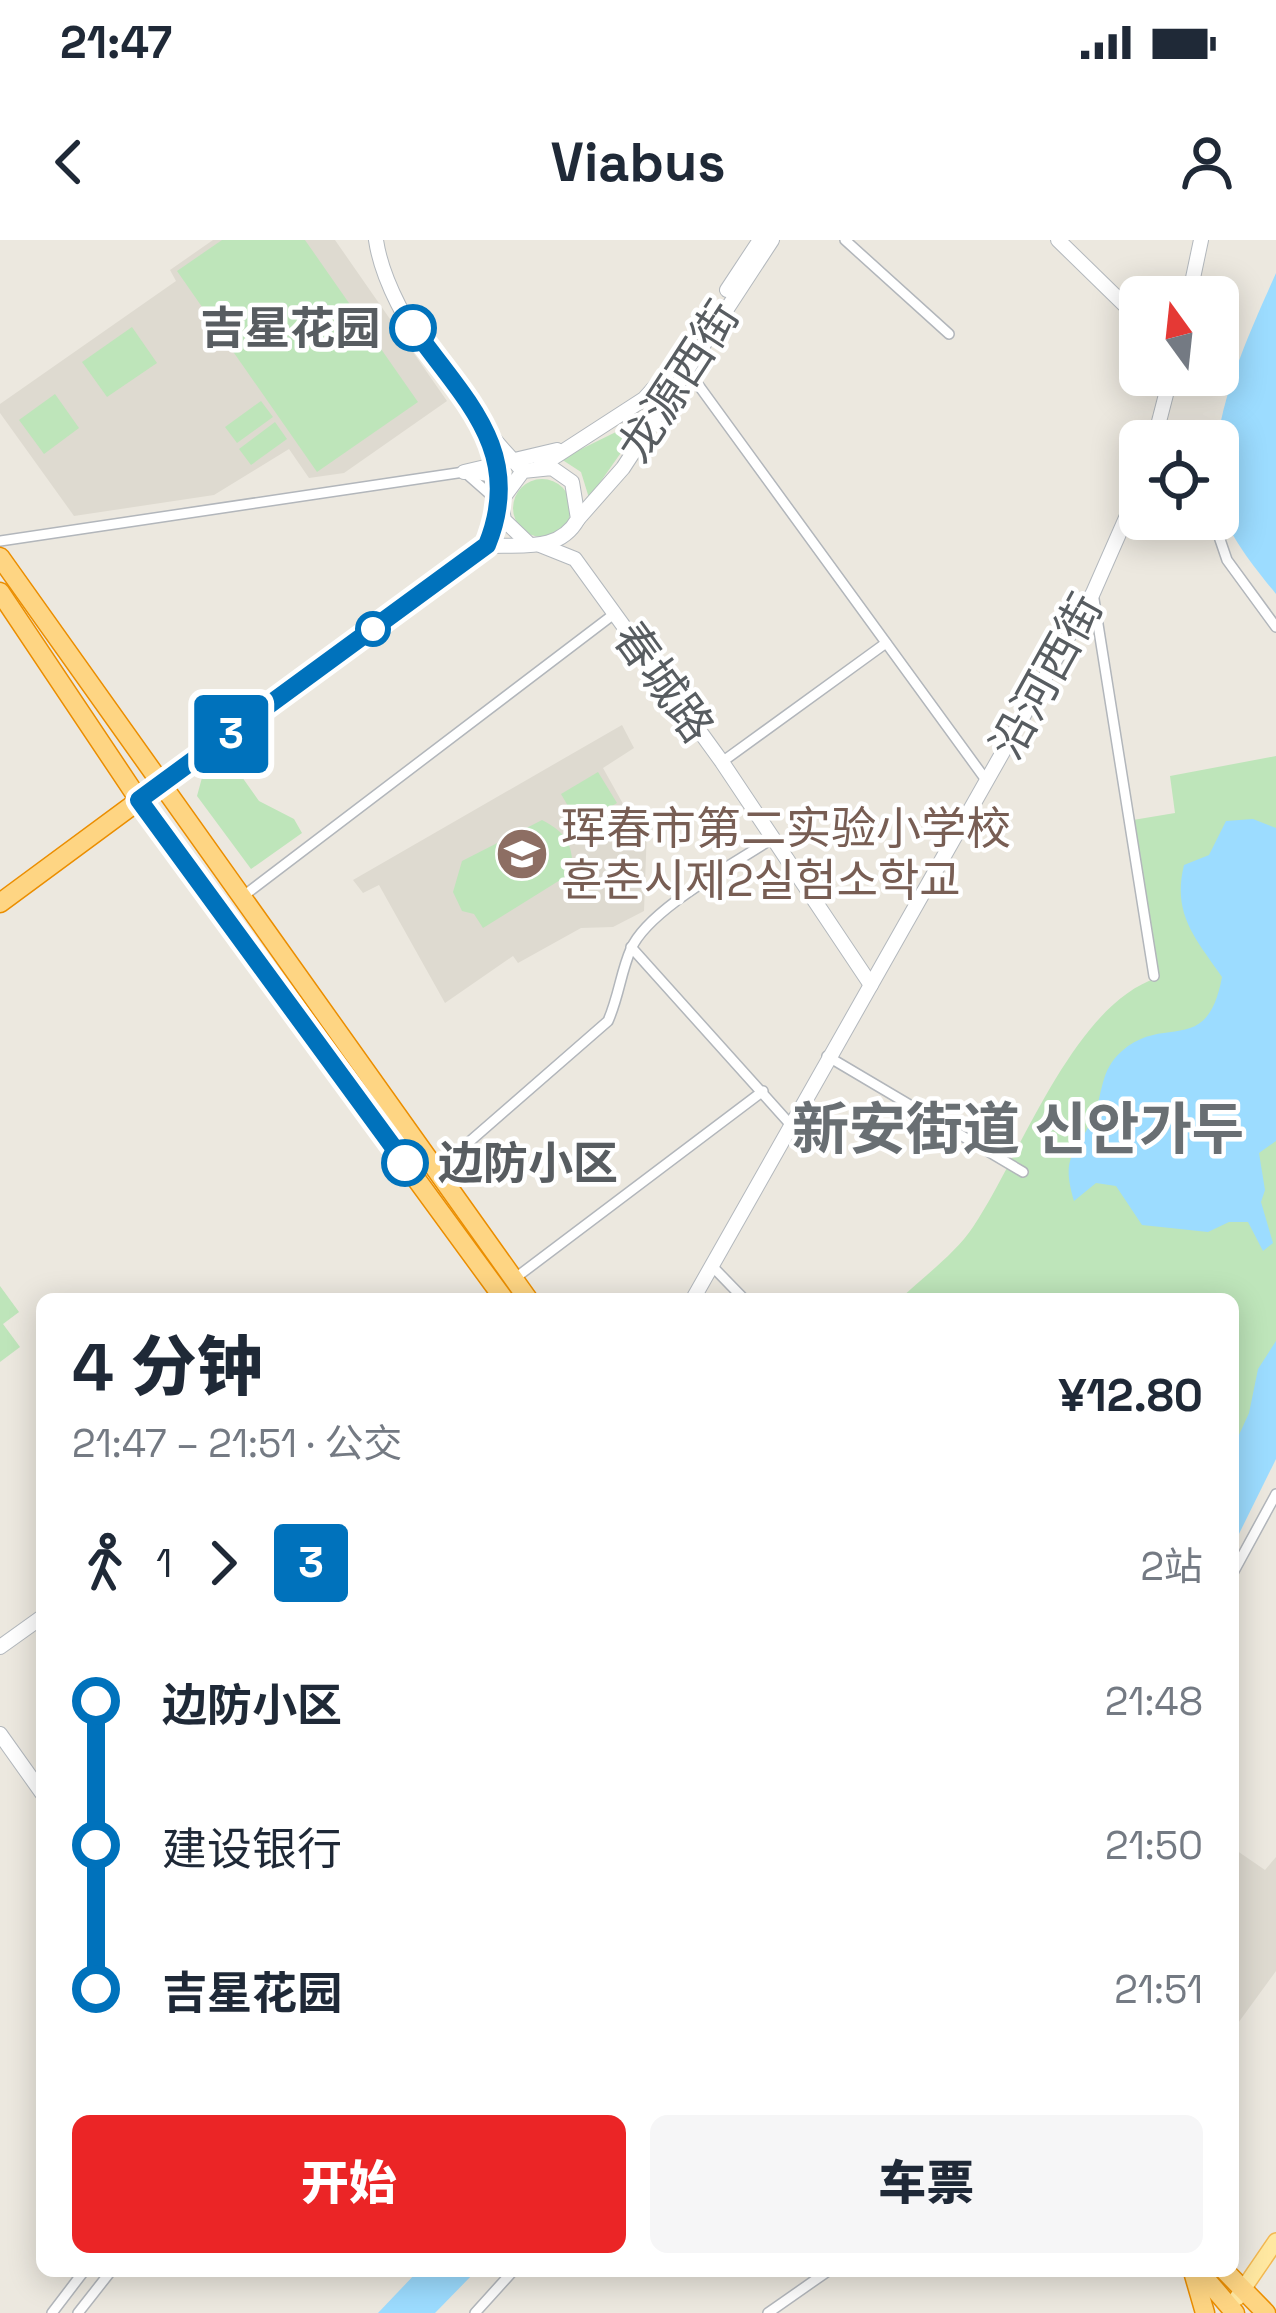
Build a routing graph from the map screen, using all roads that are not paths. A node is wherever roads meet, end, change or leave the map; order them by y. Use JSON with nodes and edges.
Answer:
{"nodes":[{"id":1,"x":376,"y":240,"type":"edge"},
{"id":2,"x":760,"y":240,"type":"edge"},
{"id":3,"x":772,"y":240,"type":"edge"},
{"id":4,"x":845,"y":240,"type":"edge"},
{"id":5,"x":1058,"y":240,"type":"edge"},
{"id":6,"x":1202,"y":240,"type":"edge"},
{"id":7,"x":1194,"y":276,"type":"edge"},
{"id":8,"x":1119,"y":300,"type":"edge"},
{"id":9,"x":949,"y":334,"type":"dead end"},
{"id":10,"x":686,"y":368,"type":"junction"},
{"id":11,"x":579,"y":444,"type":"junction"},
{"id":12,"x":539,"y":467,"type":"junction"},
{"id":13,"x":464,"y":472,"type":"junction"},
{"id":14,"x":509,"y":472,"type":"junction"},
{"id":15,"x":502,"y":504,"type":"junction"},
{"id":16,"x":577,"y":521,"type":"junction"},
{"id":17,"x":1119,"y":534,"type":"edge"},
{"id":18,"x":1221,"y":540,"type":"edge"},
{"id":19,"x":0,"y":541,"type":"edge"},
{"id":20,"x":534,"y":544,"type":"junction"},
{"id":21,"x":487,"y":545,"type":"junction"},
{"id":22,"x":0,"y":557,"type":"edge"},
{"id":23,"x":575,"y":559,"type":"junction"},
{"id":24,"x":0,"y":592,"type":"edge"},
{"id":25,"x":1093,"y":593,"type":"junction"},
{"id":26,"x":614,"y":614,"type":"junction"},
{"id":27,"x":1276,"y":627,"type":"edge"},
{"id":28,"x":886,"y":643,"type":"junction"},
{"id":29,"x":722,"y":762,"type":"junction"},
{"id":30,"x":986,"y":780,"type":"junction"},
{"id":31,"x":163,"y":784,"type":"junction"},
{"id":32,"x":139,"y":800,"type":"junction"},
{"id":33,"x":773,"y":838,"type":"junction"},
{"id":34,"x":242,"y":897,"type":"junction"},
{"id":35,"x":0,"y":903,"type":"edge"},
{"id":36,"x":631,"y":947,"type":"junction"},
{"id":37,"x":1154,"y":976,"type":"dead end"},
{"id":38,"x":871,"y":985,"type":"junction"},
{"id":39,"x":827,"y":1056,"type":"junction"},
{"id":40,"x":763,"y":1091,"type":"junction"},
{"id":41,"x":790,"y":1124,"type":"junction"},
{"id":42,"x":437,"y":1170,"type":"junction"},
{"id":43,"x":1024,"y":1172,"type":"dead end"},
{"id":44,"x":712,"y":1266,"type":"junction"},
{"id":45,"x":501,"y":1292,"type":"edge"},
{"id":46,"x":696,"y":1293,"type":"edge"},
{"id":47,"x":738,"y":1293,"type":"edge"},
{"id":48,"x":1276,"y":1494,"type":"edge"},
{"id":49,"x":1239,"y":1562,"type":"edge"},
{"id":50,"x":36,"y":1621,"type":"edge"},
{"id":51,"x":0,"y":1647,"type":"edge"},
{"id":52,"x":0,"y":1734,"type":"edge"},
{"id":53,"x":36,"y":1785,"type":"edge"},
{"id":54,"x":1276,"y":2241,"type":"edge"},
{"id":55,"x":1276,"y":2257,"type":"edge"},
{"id":56,"x":79,"y":2277,"type":"edge"},
{"id":57,"x":106,"y":2277,"type":"edge"},
{"id":58,"x":508,"y":2277,"type":"edge"},
{"id":59,"x":819,"y":2277,"type":"edge"},
{"id":60,"x":1197,"y":2277,"type":"edge"},
{"id":61,"x":1203,"y":2277,"type":"edge"},
{"id":62,"x":1236,"y":2305,"type":"edge"},
{"id":63,"x":52,"y":2313,"type":"edge"},
{"id":64,"x":78,"y":2313,"type":"edge"},
{"id":65,"x":475,"y":2313,"type":"edge"},
{"id":66,"x":768,"y":2313,"type":"edge"},
{"id":67,"x":1205,"y":2313,"type":"edge"},
{"id":68,"x":1266,"y":2313,"type":"edge"}],
"edges":[{"from":1,"to":14,"type":"main road"},
{"from":2,"to":11,"type":"main road","name":"龙源西街"},
{"from":3,"to":10,"type":"main road","name":"龙源西街"},
{"from":4,"to":9,"type":"street"},
{"from":5,"to":8,"type":"main road"},
{"from":6,"to":7,"type":"main road"},
{"from":10,"to":16,"type":"main road","name":"龙源西街"},
{"from":10,"to":28,"type":"street"},
{"from":11,"to":12,"type":"main road","name":"龙源西街"},
{"from":11,"to":14,"type":"main road"},
{"from":12,"to":14,"type":"main road"},
{"from":12,"to":16,"type":"main road"},
{"from":13,"to":14,"type":"main road"},
{"from":13,"to":15,"type":"street"},
{"from":13,"to":19,"type":"street"},
{"from":14,"to":15,"type":"main road"},
{"from":15,"to":20,"type":"main road"},
{"from":15,"to":21,"type":"main road"},
{"from":16,"to":20,"type":"main road"},
{"from":16,"to":23,"type":"main road"},
{"from":17,"to":25,"type":"main road","name":"沿河西街"},
{"from":18,"to":27,"type":"street"},
{"from":20,"to":21,"type":"main road"},
{"from":20,"to":23,"type":"main road"},
{"from":21,"to":31,"type":"main road"},
{"from":22,"to":31,"type":"highway"},
{"from":23,"to":26,"type":"main road","name":"春城路"},
{"from":24,"to":32,"type":"highway"},
{"from":25,"to":30,"type":"main road","name":"沿河西街"},
{"from":25,"to":37,"type":"street"},
{"from":26,"to":29,"type":"main road","name":"春城路"},
{"from":26,"to":34,"type":"street"},
{"from":28,"to":29,"type":"street"},
{"from":28,"to":30,"type":"street"},
{"from":29,"to":33,"type":"main road","name":"春城路"},
{"from":30,"to":38,"type":"main road","name":"沿河西街"},
{"from":31,"to":32,"type":"highway"},
{"from":31,"to":34,"type":"highway"},
{"from":32,"to":35,"type":"highway"},
{"from":32,"to":45,"type":"highway"},
{"from":33,"to":36,"type":"street"},
{"from":33,"to":38,"type":"main road","name":"春城路"},
{"from":34,"to":42,"type":"highway"},
{"from":36,"to":40,"type":"street"},
{"from":36,"to":42,"type":"street"},
{"from":38,"to":39,"type":"main road","name":"沿河西街"},
{"from":39,"to":41,"type":"main road","name":"沿河西街"},
{"from":39,"to":43,"type":"street"},
{"from":40,"to":41,"type":"street"},
{"from":40,"to":45,"type":"street"},
{"from":41,"to":44,"type":"main road","name":"沿河西街"},
{"from":42,"to":45,"type":"highway"},
{"from":44,"to":46,"type":"main road","name":"沿河西街"},
{"from":44,"to":47,"type":"street"},
{"from":48,"to":49,"type":"street"},
{"from":50,"to":51,"type":"main road"},
{"from":52,"to":53,"type":"main road"},
{"from":54,"to":62,"type":"main road"},
{"from":55,"to":62,"type":"main road"},
{"from":56,"to":63,"type":"street"},
{"from":57,"to":64,"type":"street"},
{"from":58,"to":65,"type":"street"},
{"from":59,"to":66,"type":"street"},
{"from":60,"to":67,"type":"highway"},
{"from":61,"to":62,"type":"highway"},
{"from":62,"to":68,"type":"highway"}]}
